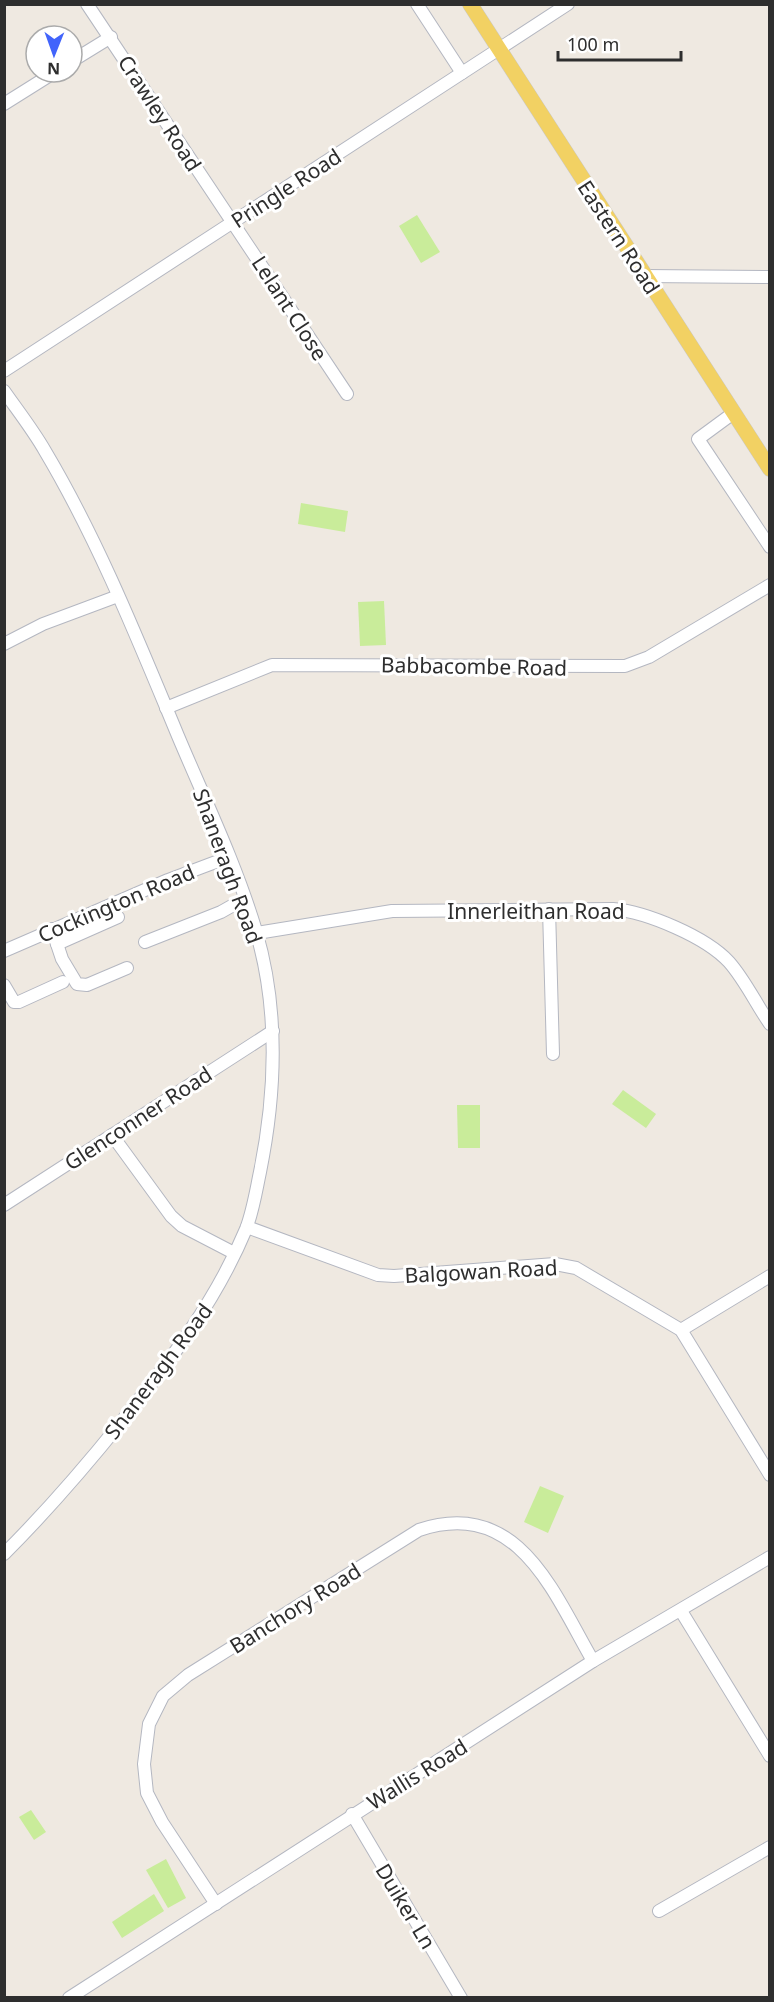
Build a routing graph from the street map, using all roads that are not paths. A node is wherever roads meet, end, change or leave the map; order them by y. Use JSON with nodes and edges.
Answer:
{"nodes":[{"id":1,"x":87,"y":4,"type":"edge"},
{"id":2,"x":417,"y":4,"type":"edge"},
{"id":3,"x":470,"y":4,"type":"edge"},
{"id":4,"x":568,"y":4,"type":"edge"},
{"id":5,"x":111,"y":37,"type":"junction"},
{"id":6,"x":500,"y":50,"type":"junction"},
{"id":7,"x":84,"y":54,"type":"edge"},
{"id":8,"x":462,"y":73,"type":"junction"},
{"id":9,"x":36,"y":84,"type":"edge"},
{"id":10,"x":4,"y":104,"type":"edge"},
{"id":11,"x":233,"y":222,"type":"junction"},
{"id":12,"x":644,"y":276,"type":"junction"},
{"id":13,"x":770,"y":277,"type":"edge"},
{"id":14,"x":4,"y":371,"type":"edge"},
{"id":15,"x":4,"y":391,"type":"edge"},
{"id":16,"x":347,"y":394,"type":"dead end"},
{"id":17,"x":732,"y":414,"type":"junction"},
{"id":18,"x":770,"y":469,"type":"edge"},
{"id":19,"x":770,"y":548,"type":"edge"},
{"id":20,"x":770,"y":585,"type":"edge"},
{"id":21,"x":118,"y":596,"type":"junction"},
{"id":22,"x":4,"y":644,"type":"edge"},
{"id":23,"x":166,"y":708,"type":"junction"},
{"id":24,"x":229,"y":857,"type":"junction"},
{"id":25,"x":244,"y":899,"type":"junction"},
{"id":26,"x":549,"y":909,"type":"junction"},
{"id":27,"x":118,"y":917,"type":"dead end"},
{"id":28,"x":52,"y":929,"type":"junction"},
{"id":29,"x":256,"y":933,"type":"junction"},
{"id":30,"x":145,"y":942,"type":"dead end"},
{"id":31,"x":57,"y":944,"type":"junction"},
{"id":32,"x":4,"y":951,"type":"edge"},
{"id":33,"x":127,"y":968,"type":"dead end"},
{"id":34,"x":63,"y":982,"type":"dead end"},
{"id":35,"x":4,"y":985,"type":"edge"},
{"id":36,"x":770,"y":1024,"type":"edge"},
{"id":37,"x":273,"y":1031,"type":"junction"},
{"id":38,"x":554,"y":1054,"type":"dead end"},
{"id":39,"x":112,"y":1134,"type":"junction"},
{"id":40,"x":4,"y":1204,"type":"edge"},
{"id":41,"x":247,"y":1227,"type":"junction"},
{"id":42,"x":234,"y":1254,"type":"junction"},
{"id":43,"x":770,"y":1276,"type":"edge"},
{"id":44,"x":681,"y":1330,"type":"junction"},
{"id":45,"x":770,"y":1475,"type":"edge"},
{"id":46,"x":4,"y":1554,"type":"edge"},
{"id":47,"x":770,"y":1557,"type":"edge"},
{"id":48,"x":681,"y":1611,"type":"junction"},
{"id":49,"x":593,"y":1660,"type":"junction"},
{"id":50,"x":770,"y":1756,"type":"edge"},
{"id":51,"x":352,"y":1814,"type":"junction"},
{"id":52,"x":770,"y":1847,"type":"edge"},
{"id":53,"x":216,"y":1904,"type":"junction"},
{"id":54,"x":658,"y":1911,"type":"dead end"},
{"id":55,"x":69,"y":1998,"type":"edge"},
{"id":56,"x":461,"y":1998,"type":"edge"}],
"edges":[{"from":1,"to":5,"type":"street","name":"Crawley Road"},
{"from":2,"to":8,"type":"street"},
{"from":3,"to":6,"type":"main road","name":"Eastern Road"},
{"from":4,"to":6,"type":"street","name":"Pringle Road"},
{"from":5,"to":7,"type":"street"},
{"from":5,"to":11,"type":"street","name":"Crawley Road"},
{"from":6,"to":8,"type":"street","name":"Pringle Road"},
{"from":6,"to":12,"type":"main road","name":"Eastern Road"},
{"from":8,"to":11,"type":"street","name":"Pringle Road"},
{"from":9,"to":10,"type":"street"},
{"from":11,"to":14,"type":"street","name":"Pringle Road"},
{"from":11,"to":16,"type":"street","name":"Lelant Close"},
{"from":12,"to":13,"type":"street"},
{"from":12,"to":17,"type":"main road","name":"Eastern Road"},
{"from":15,"to":21,"type":"street","name":"Shaneragh Road"},
{"from":17,"to":18,"type":"main road","name":"Eastern Road"},
{"from":17,"to":19,"type":"street"},
{"from":20,"to":23,"type":"street","name":"Babbacombe Road"},
{"from":21,"to":22,"type":"street"},
{"from":21,"to":23,"type":"street","name":"Shaneragh Road"},
{"from":23,"to":24,"type":"street","name":"Shaneragh Road"},
{"from":24,"to":25,"type":"street","name":"Shaneragh Road"},
{"from":24,"to":28,"type":"street","name":"Cockington Road"},
{"from":25,"to":29,"type":"street","name":"Shaneragh Road"},
{"from":25,"to":30,"type":"street"},
{"from":26,"to":29,"type":"street","name":"Innerleithan Road"},
{"from":26,"to":36,"type":"street","name":"Innerleithan Road"},
{"from":26,"to":38,"type":"street"},
{"from":27,"to":31,"type":"street"},
{"from":28,"to":31,"type":"street"},
{"from":28,"to":32,"type":"street","name":"Cockington Road"},
{"from":29,"to":37,"type":"street","name":"Shaneragh Road"},
{"from":31,"to":33,"type":"street"},
{"from":34,"to":35,"type":"street"},
{"from":37,"to":39,"type":"street","name":"Glenconner Road"},
{"from":37,"to":41,"type":"street","name":"Shaneragh Road"},
{"from":39,"to":40,"type":"street","name":"Glenconner Road"},
{"from":39,"to":42,"type":"street"},
{"from":41,"to":42,"type":"street","name":"Shaneragh Road"},
{"from":41,"to":44,"type":"street","name":"Balgowan Road"},
{"from":42,"to":46,"type":"street","name":"Shaneragh Road"},
{"from":43,"to":44,"type":"street"},
{"from":44,"to":45,"type":"street","name":"Balgowan Road"},
{"from":47,"to":48,"type":"street","name":"Wallis Road"},
{"from":48,"to":49,"type":"street","name":"Wallis Road"},
{"from":48,"to":50,"type":"street"},
{"from":49,"to":51,"type":"street","name":"Wallis Road"},
{"from":49,"to":53,"type":"street","name":"Banchory Road"},
{"from":51,"to":53,"type":"street","name":"Wallis Road"},
{"from":51,"to":56,"type":"street","name":"Duiker Ln"},
{"from":52,"to":54,"type":"street"},
{"from":53,"to":55,"type":"street","name":"Wallis Road"}]}
